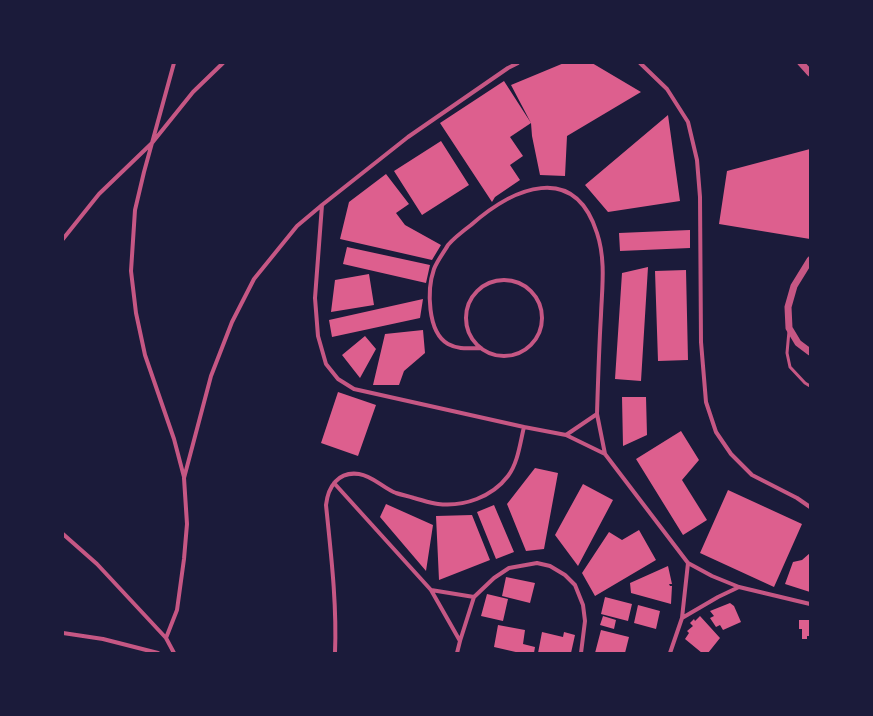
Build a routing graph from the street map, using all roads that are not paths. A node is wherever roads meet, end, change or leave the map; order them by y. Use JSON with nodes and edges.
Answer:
{"nodes":[{"id":1,"x":174,"y":63,"type":"edge"},
{"id":2,"x":223,"y":63,"type":"edge"},
{"id":3,"x":518,"y":63,"type":"edge"},
{"id":4,"x":640,"y":63,"type":"edge"},
{"id":5,"x":801,"y":63,"type":"edge"},
{"id":6,"x":810,"y":73,"type":"edge"},
{"id":7,"x":152,"y":143,"type":"junction"},
{"id":8,"x":322,"y":205,"type":"junction"},
{"id":9,"x":63,"y":239,"type":"edge"},
{"id":10,"x":810,"y":260,"type":"edge"},
{"id":11,"x":789,"y":328,"type":"junction"},
{"id":12,"x":480,"y":348,"type":"junction"},
{"id":13,"x":810,"y":352,"type":"edge"},
{"id":14,"x":810,"y":386,"type":"edge"},
{"id":15,"x":597,"y":414,"type":"junction"},
{"id":16,"x":524,"y":427,"type":"junction"},
{"id":17,"x":566,"y":435,"type":"junction"},
{"id":18,"x":605,"y":454,"type":"junction"},
{"id":19,"x":184,"y":478,"type":"junction"},
{"id":20,"x":334,"y":483,"type":"junction"},
{"id":21,"x":810,"y":507,"type":"edge"},
{"id":22,"x":63,"y":534,"type":"edge"},
{"id":23,"x":688,"y":563,"type":"junction"},
{"id":24,"x":739,"y":587,"type":"junction"},
{"id":25,"x":432,"y":590,"type":"junction"},
{"id":26,"x":474,"y":597,"type":"junction"},
{"id":27,"x":810,"y":604,"type":"edge"},
{"id":28,"x":682,"y":618,"type":"junction"},
{"id":29,"x":63,"y":633,"type":"edge"},
{"id":30,"x":166,"y":638,"type":"junction"},
{"id":31,"x":460,"y":641,"type":"junction"},
{"id":32,"x":158,"y":653,"type":"edge"},
{"id":33,"x":174,"y":653,"type":"edge"},
{"id":34,"x":334,"y":653,"type":"edge"},
{"id":35,"x":457,"y":653,"type":"edge"},
{"id":36,"x":581,"y":653,"type":"edge"},
{"id":37,"x":670,"y":653,"type":"edge"}],
"edges":[{"from":1,"to":7,"type":"street"},
{"from":2,"to":7,"type":"street"},
{"from":3,"to":8,"type":"street"},
{"from":4,"to":21,"type":"street"},
{"from":5,"to":6,"type":"street"},
{"from":7,"to":9,"type":"street"},
{"from":7,"to":19,"type":"street"},
{"from":8,"to":16,"type":"street"},
{"from":8,"to":19,"type":"street"},
{"from":10,"to":11,"type":"street"},
{"from":11,"to":13,"type":"street"},
{"from":11,"to":14,"type":"lane"},
{"from":12,"to":12,"type":"street"},
{"from":12,"to":15,"type":"street"},
{"from":15,"to":17,"type":"street"},
{"from":15,"to":18,"type":"street"},
{"from":16,"to":17,"type":"street"},
{"from":16,"to":20,"type":"street"},
{"from":17,"to":18,"type":"street"},
{"from":18,"to":23,"type":"street"},
{"from":19,"to":30,"type":"street"},
{"from":20,"to":25,"type":"street"},
{"from":20,"to":34,"type":"street"},
{"from":22,"to":30,"type":"street"},
{"from":23,"to":24,"type":"street"},
{"from":23,"to":28,"type":"street"},
{"from":24,"to":27,"type":"street"},
{"from":24,"to":28,"type":"street"},
{"from":25,"to":26,"type":"street"},
{"from":25,"to":31,"type":"street"},
{"from":26,"to":31,"type":"street"},
{"from":26,"to":36,"type":"street"},
{"from":28,"to":37,"type":"street"},
{"from":29,"to":32,"type":"street"},
{"from":30,"to":33,"type":"street"},
{"from":31,"to":35,"type":"street"}]}
